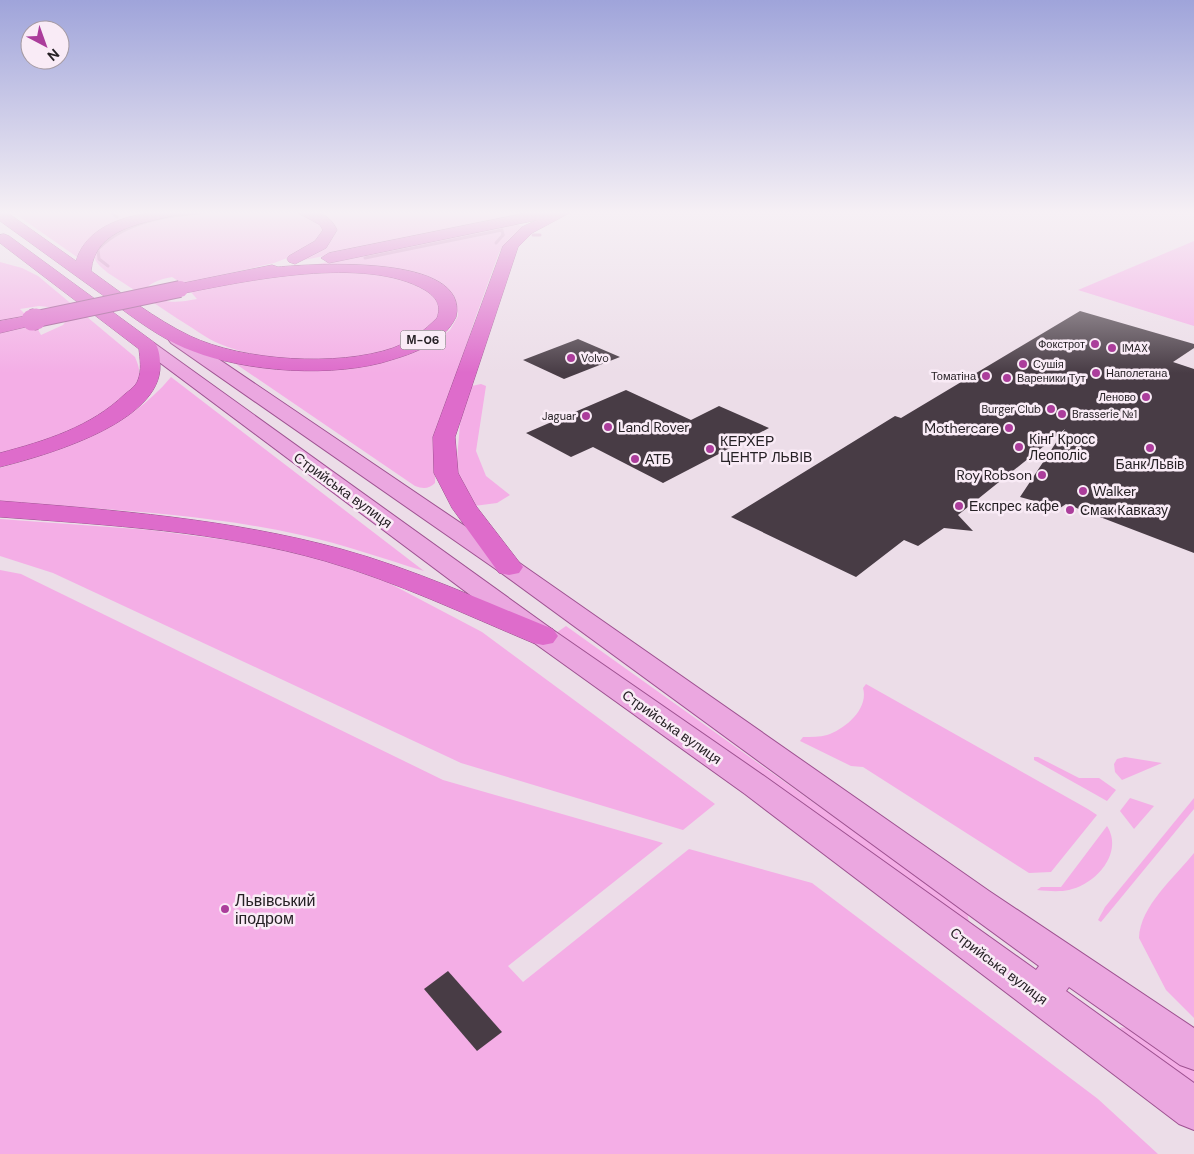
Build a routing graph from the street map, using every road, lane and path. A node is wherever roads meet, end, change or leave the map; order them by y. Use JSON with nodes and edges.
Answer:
{"nodes":[{"id":1,"x":22,"y":265,"type":"edge"},
{"id":2,"x":38,"y":265,"type":"edge"},
{"id":3,"x":70,"y":265,"type":"edge"},
{"id":4,"x":82,"y":265,"type":"edge"},
{"id":5,"x":277,"y":265,"type":"edge"},
{"id":6,"x":298,"y":265,"type":"edge"},
{"id":7,"x":502,"y":265,"type":"edge"},
{"id":8,"x":83,"y":274,"type":"junction"},
{"id":9,"x":254,"y":274,"type":"junction"},
{"id":10,"x":56,"y":278,"type":"junction"},
{"id":11,"x":0,"y":327,"type":"edge"},
{"id":12,"x":177,"y":339,"type":"junction"},
{"id":13,"x":148,"y":347,"type":"junction"},
{"id":14,"x":0,"y":460,"type":"edge"},
{"id":15,"x":0,"y":509,"type":"edge"},
{"id":16,"x":509,"y":567,"type":"junction"},
{"id":17,"x":544,"y":636,"type":"junction"},
{"id":18,"x":1066,"y":963,"type":"junction"},
{"id":19,"x":1038,"y":996,"type":"junction"},
{"id":20,"x":1194,"y":1051,"type":"edge"},
{"id":21,"x":1194,"y":1109,"type":"edge"}],
"edges":[{"from":1,"to":10,"type":"highway"},
{"from":2,"to":10,"type":"highway"},
{"from":3,"to":8,"type":"highway","number":"М-06"},
{"from":4,"to":8,"type":"highway"},
{"from":5,"to":9,"type":"highway"},
{"from":6,"to":9,"type":"highway"},
{"from":7,"to":16,"type":"highway"},
{"from":8,"to":12,"type":"highway","number":"М-06"},
{"from":9,"to":11,"type":"highway","number":"М-06","bridge":true},
{"from":9,"to":12,"type":"highway","number":"М-06"},
{"from":10,"to":13,"type":"highway"},
{"from":12,"to":16,"type":"main road"},
{"from":13,"to":14,"type":"highway"},
{"from":13,"to":17,"type":"main road","name":"Стрийська вулиця"},
{"from":15,"to":17,"type":"highway"},
{"from":16,"to":18,"type":"main road"},
{"from":17,"to":19,"type":"main road","name":"Стрийська вулиця"},
{"from":18,"to":19,"type":"main road"},
{"from":18,"to":20,"type":"main road"},
{"from":19,"to":21,"type":"main road","name":"Стрийська вулиця"}]}
